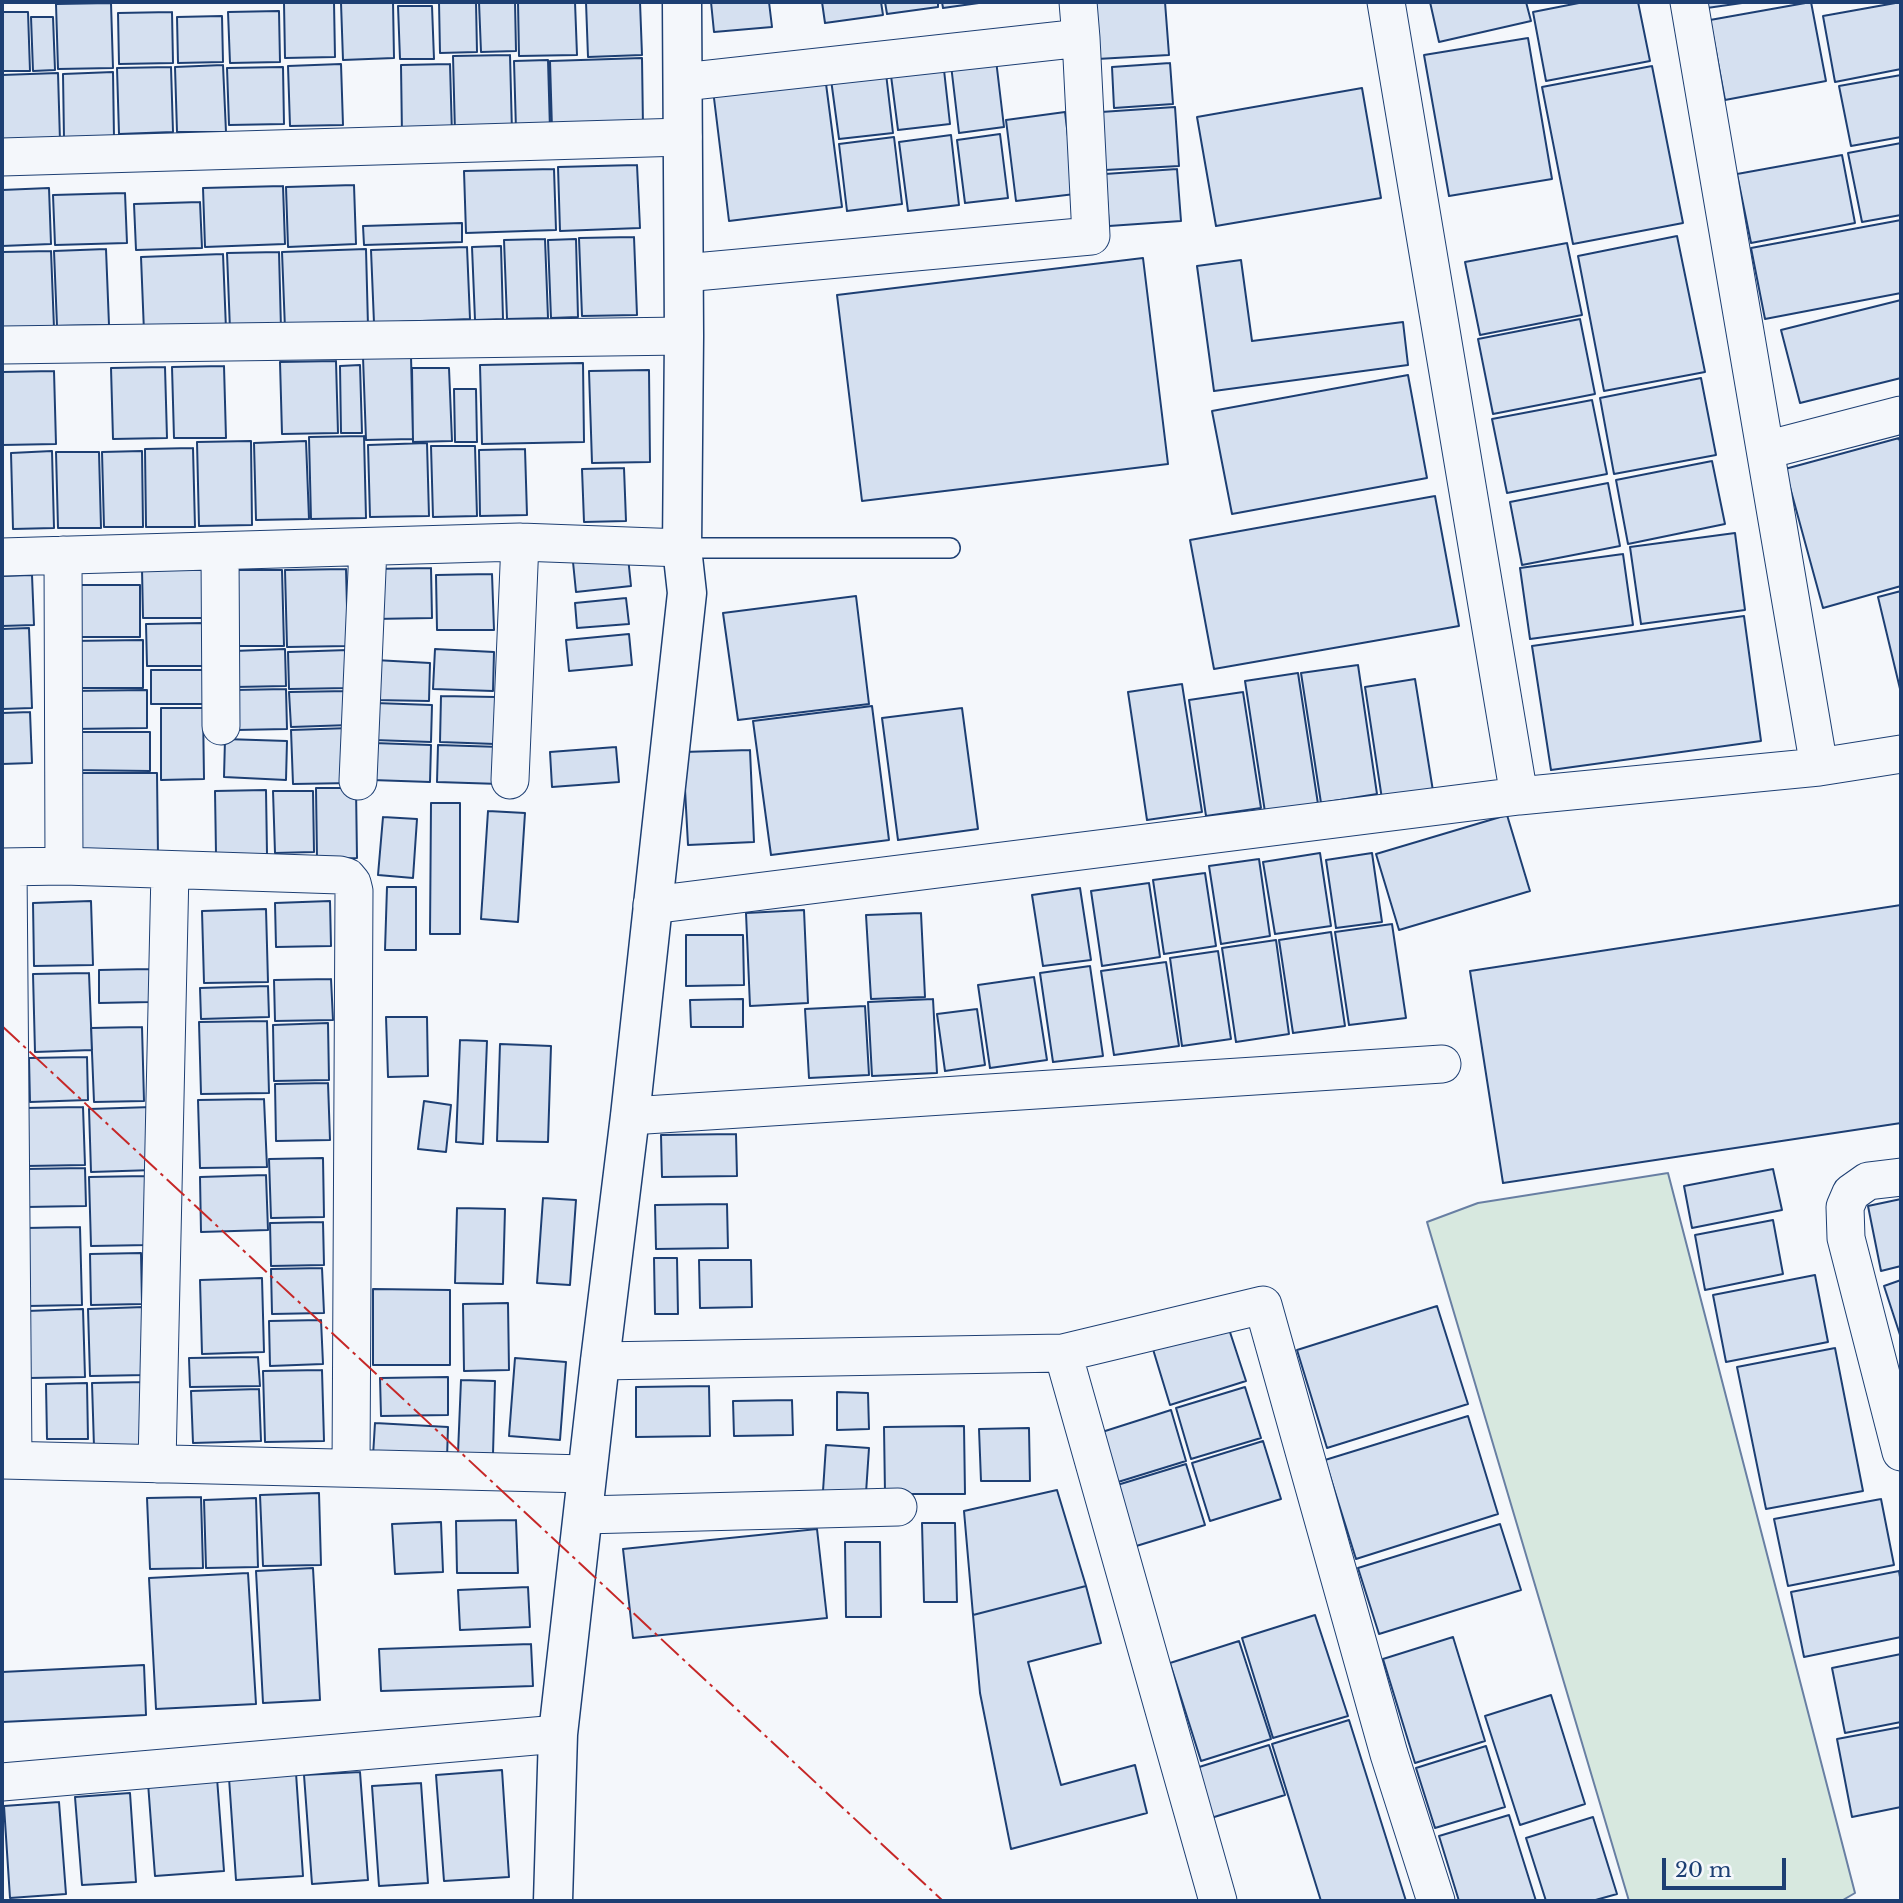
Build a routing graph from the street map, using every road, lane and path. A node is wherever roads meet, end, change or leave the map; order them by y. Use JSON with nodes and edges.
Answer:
{"nodes":[{"id":1,"x":682,"y":2,"type":"edge"},
{"id":2,"x":1078,"y":2,"type":"edge"},
{"id":3,"x":1386,"y":2,"type":"edge"},
{"id":4,"x":1689,"y":2,"type":"edge"},
{"id":5,"x":1081,"y":38,"type":"junction"},
{"id":6,"x":683,"y":82,"type":"junction"},
{"id":7,"x":684,"y":137,"type":"junction"},
{"id":8,"x":2,"y":158,"type":"edge"},
{"id":9,"x":684,"y":273,"type":"junction"},
{"id":10,"x":684,"y":336,"type":"junction"},
{"id":11,"x":2,"y":345,"type":"edge"},
{"id":12,"x":1901,"y":415,"type":"edge"},
{"id":13,"x":1766,"y":450,"type":"junction"},
{"id":14,"x":520,"y":542,"type":"junction"},
{"id":15,"x":368,"y":547,"type":"junction"},
{"id":16,"x":682,"y":548,"type":"junction"},
{"id":17,"x":950,"y":548,"type":"dead end"},
{"id":18,"x":220,"y":552,"type":"junction"},
{"id":19,"x":63,"y":555,"type":"junction"},
{"id":20,"x":2,"y":557,"type":"edge"},
{"id":21,"x":221,"y":726,"type":"dead end"},
{"id":22,"x":1901,"y":754,"type":"edge"},
{"id":23,"x":1819,"y":767,"type":"junction"},
{"id":24,"x":510,"y":780,"type":"dead end"},
{"id":25,"x":358,"y":781,"type":"dead end"},
{"id":26,"x":1518,"y":796,"type":"junction"},
{"id":27,"x":64,"y":866,"type":"junction"},
{"id":28,"x":5,"y":867,"type":"edge"},
{"id":29,"x":170,"y":870,"type":"junction"},
{"id":30,"x":652,"y":905,"type":"junction"},
{"id":31,"x":1443,"y":1064,"type":"dead end"},
{"id":32,"x":630,"y":1116,"type":"junction"},
{"id":33,"x":1901,"y":1177,"type":"edge"},
{"id":34,"x":1063,"y":1353,"type":"junction"},
{"id":35,"x":600,"y":1362,"type":"junction"},
{"id":36,"x":1901,"y":1452,"type":"edge"},
{"id":37,"x":7,"y":1460,"type":"edge"},
{"id":38,"x":157,"y":1464,"type":"junction"},
{"id":39,"x":351,"y":1468,"type":"junction"},
{"id":40,"x":587,"y":1475,"type":"junction"},
{"id":41,"x":898,"y":1507,"type":"dead end"},
{"id":42,"x":583,"y":1514,"type":"junction"},
{"id":43,"x":558,"y":1734,"type":"junction"},
{"id":44,"x":2,"y":1782,"type":"edge"},
{"id":45,"x":553,"y":1901,"type":"edge"},
{"id":46,"x":1218,"y":1901,"type":"edge"},
{"id":47,"x":1436,"y":1901,"type":"edge"}],
"edges":[{"from":1,"to":6,"type":"street"},
{"from":2,"to":5,"type":"street"},
{"from":3,"to":26,"type":"street"},
{"from":4,"to":13,"type":"street"},
{"from":5,"to":6,"type":"street"},
{"from":5,"to":9,"type":"street"},
{"from":6,"to":7,"type":"street"},
{"from":7,"to":8,"type":"street"},
{"from":7,"to":9,"type":"street"},
{"from":9,"to":10,"type":"street"},
{"from":10,"to":11,"type":"street"},
{"from":10,"to":16,"type":"street"},
{"from":12,"to":13,"type":"street"},
{"from":13,"to":23,"type":"street"},
{"from":14,"to":15,"type":"street"},
{"from":14,"to":16,"type":"street"},
{"from":14,"to":24,"type":"street"},
{"from":15,"to":18,"type":"street"},
{"from":15,"to":25,"type":"street"},
{"from":16,"to":17,"type":"lane"},
{"from":16,"to":30,"type":"street"},
{"from":18,"to":19,"type":"street"},
{"from":18,"to":21,"type":"street"},
{"from":19,"to":20,"type":"street"},
{"from":19,"to":27,"type":"street"},
{"from":22,"to":23,"type":"street"},
{"from":23,"to":26,"type":"street"},
{"from":26,"to":30,"type":"street"},
{"from":27,"to":28,"type":"street"},
{"from":27,"to":29,"type":"street"},
{"from":28,"to":37,"type":"street"},
{"from":29,"to":38,"type":"street"},
{"from":29,"to":39,"type":"street"},
{"from":30,"to":32,"type":"street"},
{"from":31,"to":32,"type":"street"},
{"from":32,"to":35,"type":"street"},
{"from":33,"to":36,"type":"street"},
{"from":34,"to":35,"type":"street"},
{"from":34,"to":46,"type":"street"},
{"from":34,"to":47,"type":"street"},
{"from":35,"to":40,"type":"street"},
{"from":37,"to":38,"type":"street"},
{"from":38,"to":39,"type":"street"},
{"from":39,"to":40,"type":"street"},
{"from":40,"to":42,"type":"street"},
{"from":41,"to":42,"type":"street"},
{"from":42,"to":43,"type":"street"},
{"from":43,"to":44,"type":"street"},
{"from":43,"to":45,"type":"street"}]}
